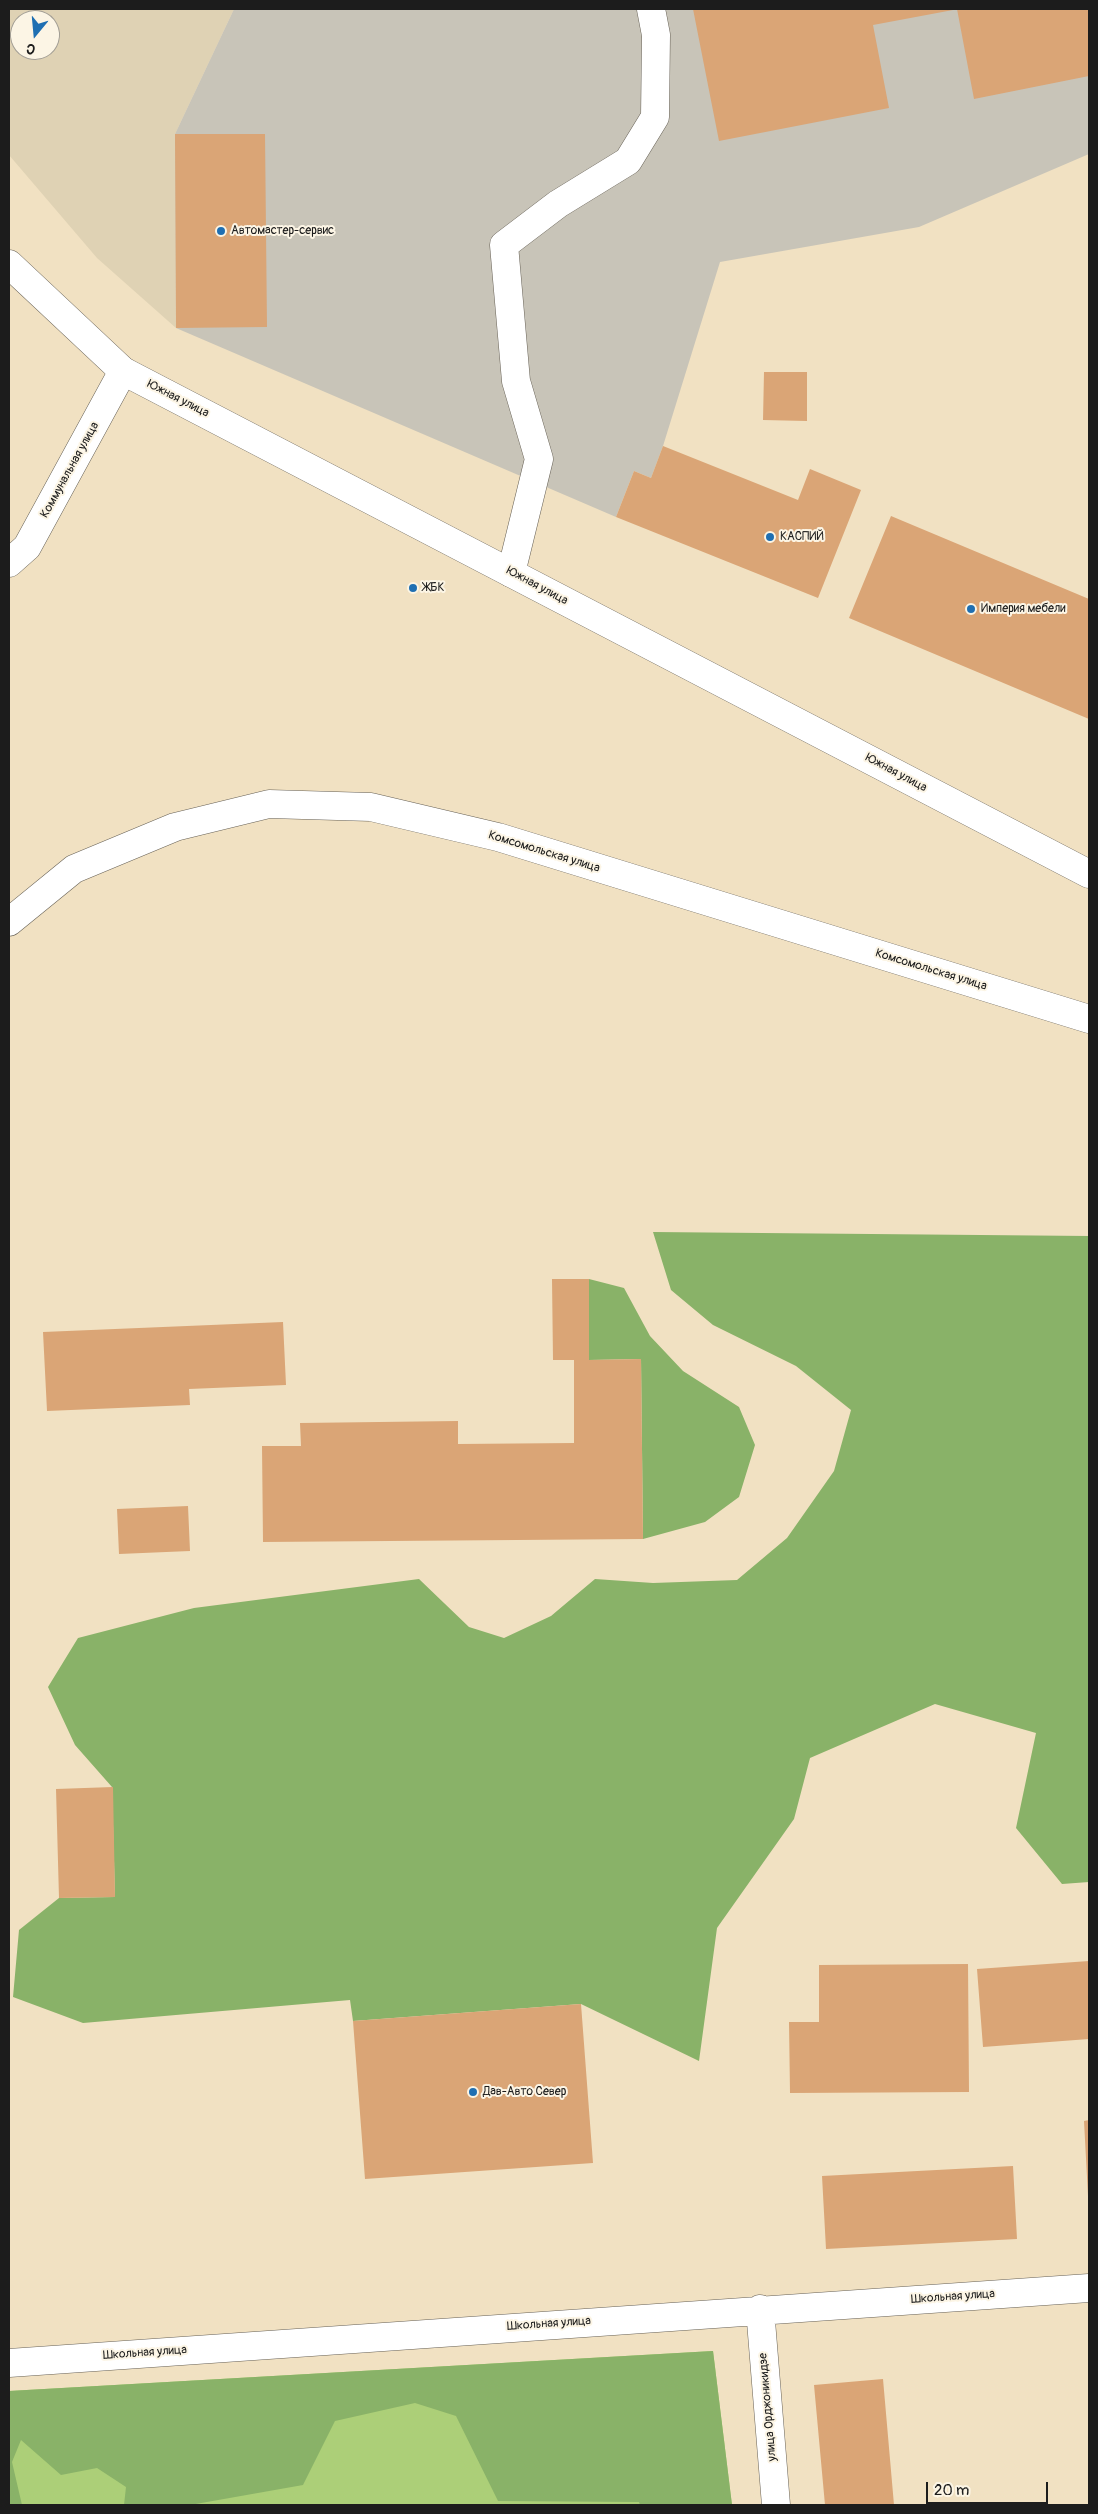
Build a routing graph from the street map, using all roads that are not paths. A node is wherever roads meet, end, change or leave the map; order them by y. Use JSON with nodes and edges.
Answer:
{"nodes":[{"id":1,"x":651,"y":9,"type":"edge"},
{"id":2,"x":9,"y":264,"type":"edge"},
{"id":3,"x":123,"y":371,"type":"junction"},
{"id":4,"x":9,"y":563,"type":"edge"},
{"id":5,"x":511,"y":573,"type":"junction"},
{"id":6,"x":1089,"y":874,"type":"edge"},
{"id":7,"x":9,"y":922,"type":"edge"},
{"id":8,"x":1089,"y":1019,"type":"edge"},
{"id":9,"x":1089,"y":2288,"type":"edge"},
{"id":10,"x":760,"y":2309,"type":"junction"},
{"id":11,"x":9,"y":2363,"type":"edge"},
{"id":12,"x":776,"y":2505,"type":"edge"}],
"edges":[{"from":1,"to":5,"type":"main road"},
{"from":2,"to":3,"type":"main road","name":"Южная улица"},
{"from":3,"to":4,"type":"main road","name":"Коммунальная улица"},
{"from":3,"to":5,"type":"main road","name":"Южная улица"},
{"from":5,"to":6,"type":"main road","name":"Южная улица"},
{"from":7,"to":8,"type":"main road","name":"Комсомольская улица"},
{"from":9,"to":10,"type":"main road","name":"Школьная улица"},
{"from":10,"to":11,"type":"main road","name":"Школьная улица"},
{"from":10,"to":12,"type":"main road","name":"улица Орджоникидзе"}]}
